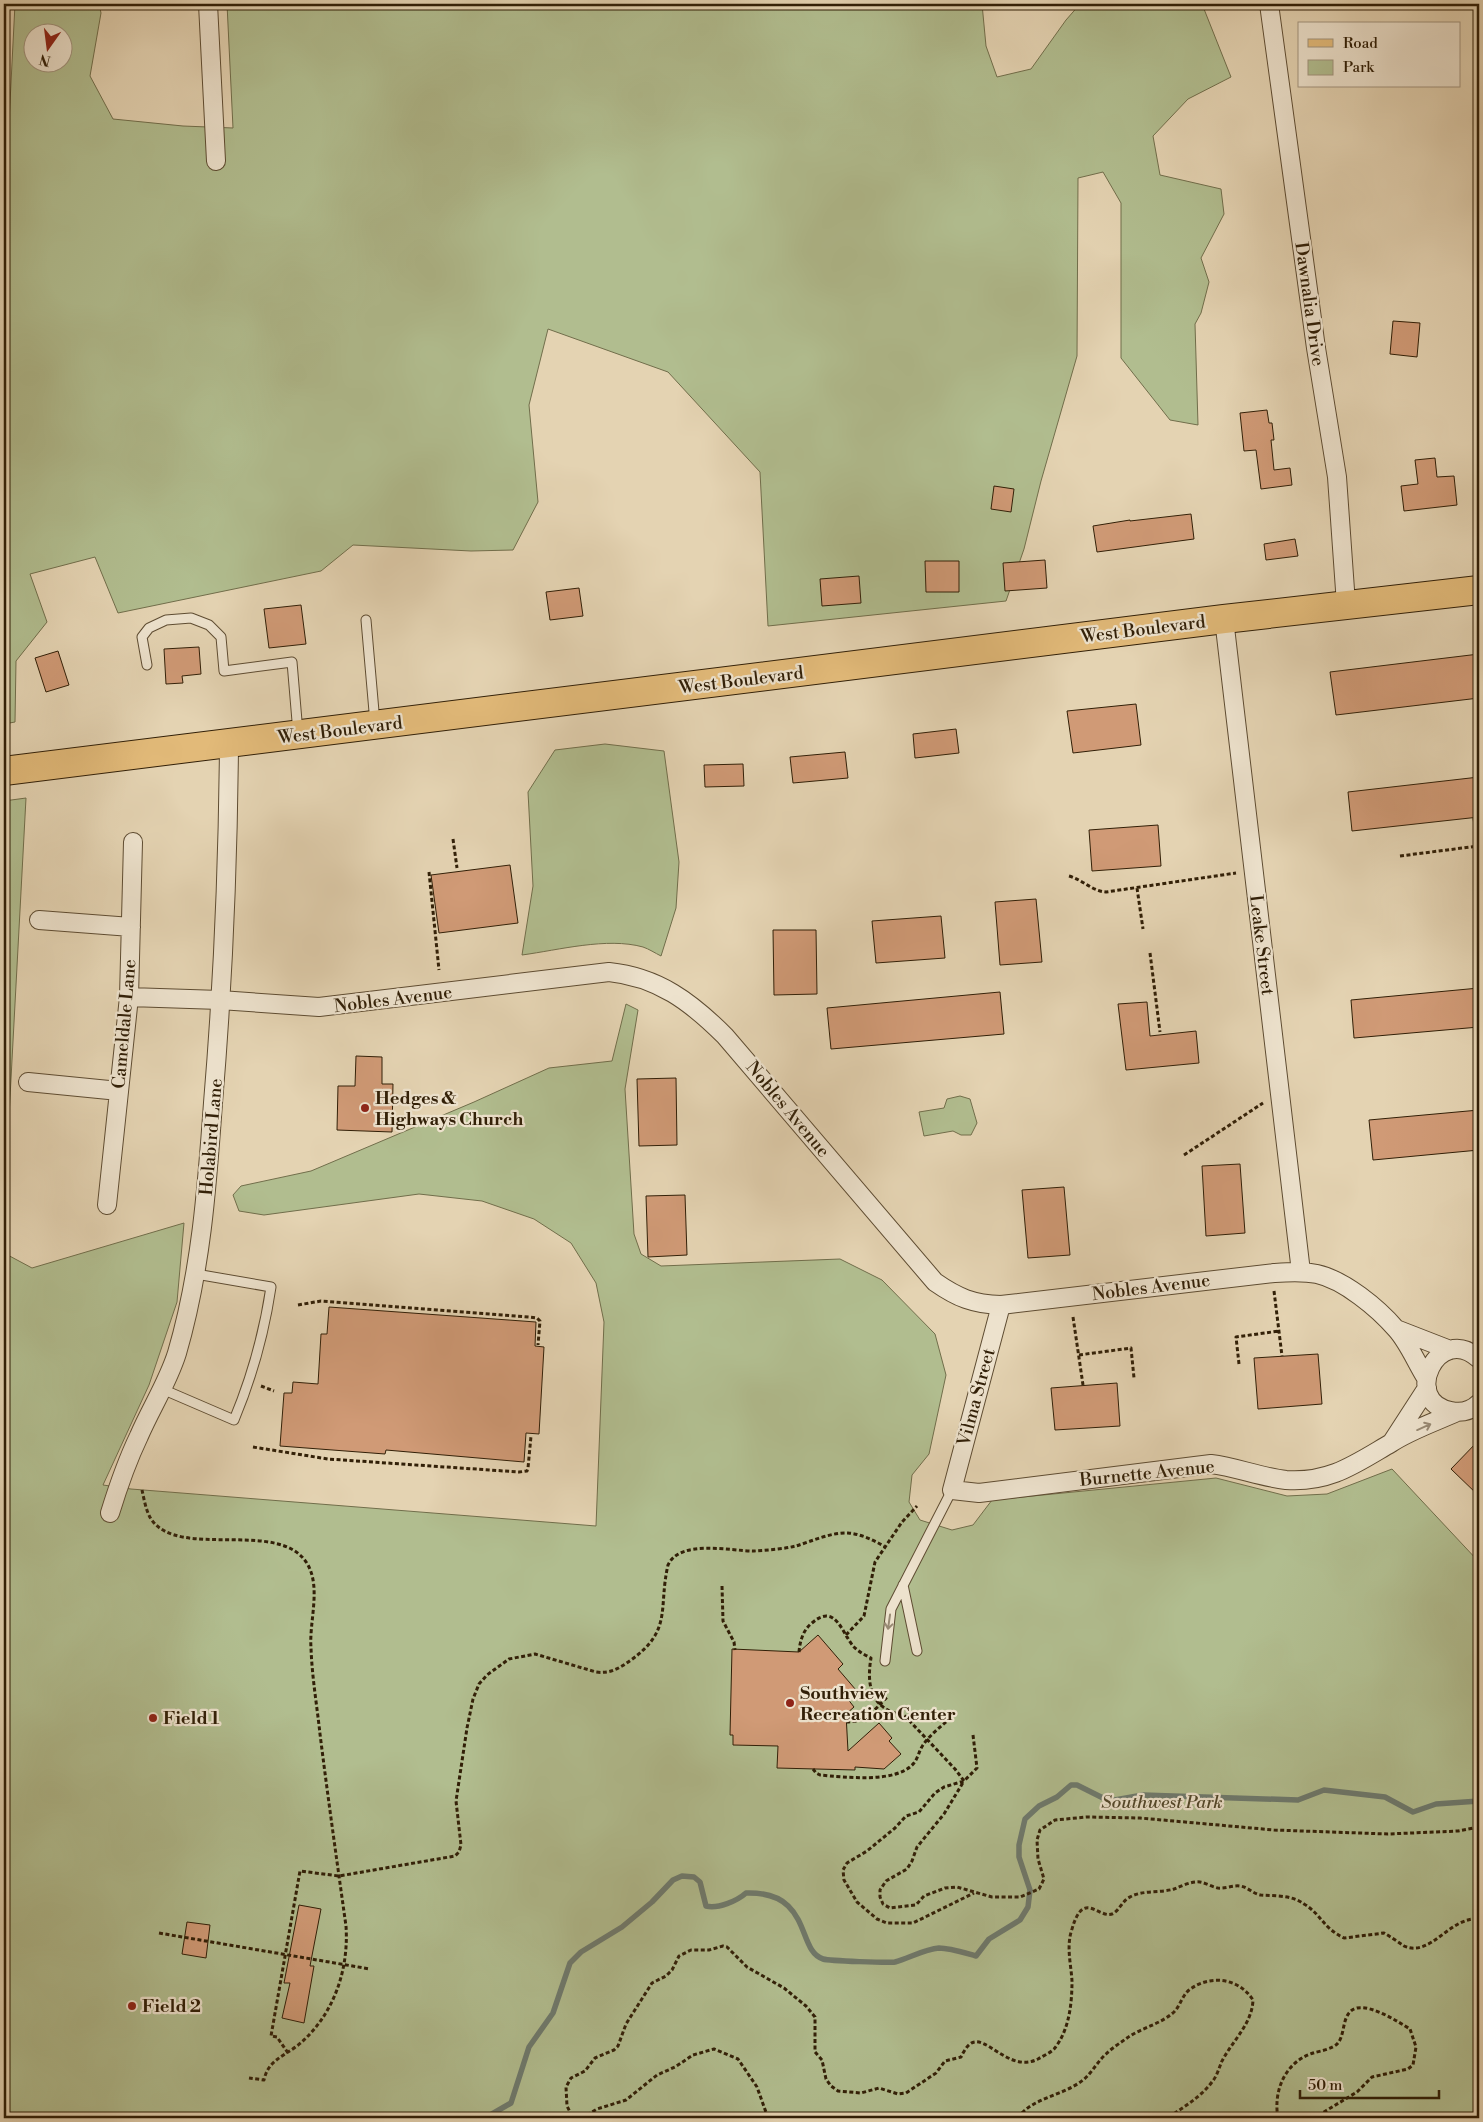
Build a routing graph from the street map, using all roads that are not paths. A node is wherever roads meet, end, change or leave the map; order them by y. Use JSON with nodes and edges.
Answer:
{"nodes":[{"id":1,"x":208,"y":4,"type":"edge"},
{"id":2,"x":1268,"y":4,"type":"edge"},
{"id":3,"x":216,"y":161,"type":"dead end"},
{"id":4,"x":1479,"y":590,"type":"edge"},
{"id":5,"x":1346,"y":604,"type":"junction"},
{"id":6,"x":1224,"y":618,"type":"junction"},
{"id":7,"x":366,"y":620,"type":"dead end"},
{"id":8,"x":147,"y":665,"type":"dead end"},
{"id":9,"x":376,"y":726,"type":"junction"},
{"id":10,"x":298,"y":735,"type":"junction"},
{"id":11,"x":229,"y":744,"type":"junction"},
{"id":12,"x":9,"y":771,"type":"edge"},
{"id":13,"x":133,"y":842,"type":"dead end"},
{"id":14,"x":39,"y":920,"type":"dead end"},
{"id":15,"x":131,"y":926,"type":"junction"},
{"id":16,"x":129,"y":997,"type":"junction"},
{"id":17,"x":220,"y":1000,"type":"junction"},
{"id":18,"x":28,"y":1082,"type":"dead end"},
{"id":19,"x":119,"y":1091,"type":"junction"},
{"id":20,"x":107,"y":1205,"type":"dead end"},
{"id":21,"x":1301,"y":1272,"type":"junction"},
{"id":22,"x":196,"y":1274,"type":"junction"},
{"id":23,"x":1001,"y":1305,"type":"junction"},
{"id":24,"x":1396,"y":1329,"type":"junction"},
{"id":25,"x":1479,"y":1339,"type":"edge"},
{"id":26,"x":1455,"y":1350,"type":"junction"},
{"id":27,"x":1479,"y":1359,"type":"edge"},
{"id":28,"x":1426,"y":1383,"type":"junction"},
{"id":29,"x":162,"y":1388,"type":"junction"},
{"id":30,"x":1471,"y":1411,"type":"edge"},
{"id":31,"x":1392,"y":1442,"type":"junction"},
{"id":32,"x":952,"y":1490,"type":"junction"},
{"id":33,"x":110,"y":1513,"type":"dead end"},
{"id":34,"x":903,"y":1586,"type":"junction"},
{"id":35,"x":917,"y":1651,"type":"dead end"},
{"id":36,"x":885,"y":1661,"type":"dead end"}],
"edges":[{"from":1,"to":3,"type":"street"},
{"from":2,"to":5,"type":"street","name":"Dawnalia Drive"},
{"from":4,"to":5,"type":"main road","name":"West Boulevard"},
{"from":5,"to":6,"type":"main road","name":"West Boulevard"},
{"from":6,"to":9,"type":"main road","name":"West Boulevard"},
{"from":6,"to":21,"type":"street","name":"Leake Street"},
{"from":7,"to":9,"type":"lane"},
{"from":8,"to":10,"type":"lane"},
{"from":9,"to":10,"type":"main road","name":"West Boulevard"},
{"from":10,"to":11,"type":"main road","name":"West Boulevard"},
{"from":11,"to":12,"type":"main road","name":"West Boulevard"},
{"from":11,"to":17,"type":"street","name":"Holabird Lane"},
{"from":13,"to":15,"type":"street","name":"Cameldale Lane"},
{"from":14,"to":15,"type":"street"},
{"from":15,"to":16,"type":"street","name":"Cameldale Lane"},
{"from":16,"to":17,"type":"street","name":"Nobles Avenue"},
{"from":16,"to":19,"type":"street","name":"Cameldale Lane"},
{"from":17,"to":22,"type":"street","name":"Holabird Lane"},
{"from":17,"to":23,"type":"street","name":"Nobles Avenue"},
{"from":18,"to":19,"type":"street"},
{"from":19,"to":20,"type":"street","name":"Cameldale Lane"},
{"from":21,"to":23,"type":"street","name":"Nobles Avenue"},
{"from":21,"to":24,"type":"street","name":"Nobles Avenue"},
{"from":22,"to":29,"type":"street","name":"Holabird Lane"},
{"from":22,"to":29,"type":"lane"},
{"from":23,"to":32,"type":"street","name":"Vilma Street"},
{"from":24,"to":26,"type":"street","name":"Nobles Avenue"},
{"from":24,"to":28,"type":"street","name":"Nobles Avenue"},
{"from":25,"to":26,"type":"street"},
{"from":26,"to":27,"type":"street","name":"Nobles Avenue"},
{"from":26,"to":28,"type":"street","name":"Burnette Avenue"},
{"from":28,"to":30,"type":"street","name":"Nobles Avenue"},
{"from":28,"to":31,"type":"street","name":"Burnette Avenue"},
{"from":29,"to":33,"type":"street","name":"Holabird Lane"},
{"from":31,"to":30,"type":"street","name":"Burnette Avenue","one_way":true},
{"from":31,"to":32,"type":"street","name":"Burnette Avenue"},
{"from":32,"to":34,"type":"lane"},
{"from":34,"to":35,"type":"lane"},
{"from":34,"to":36,"type":"lane","one_way":true}]}
